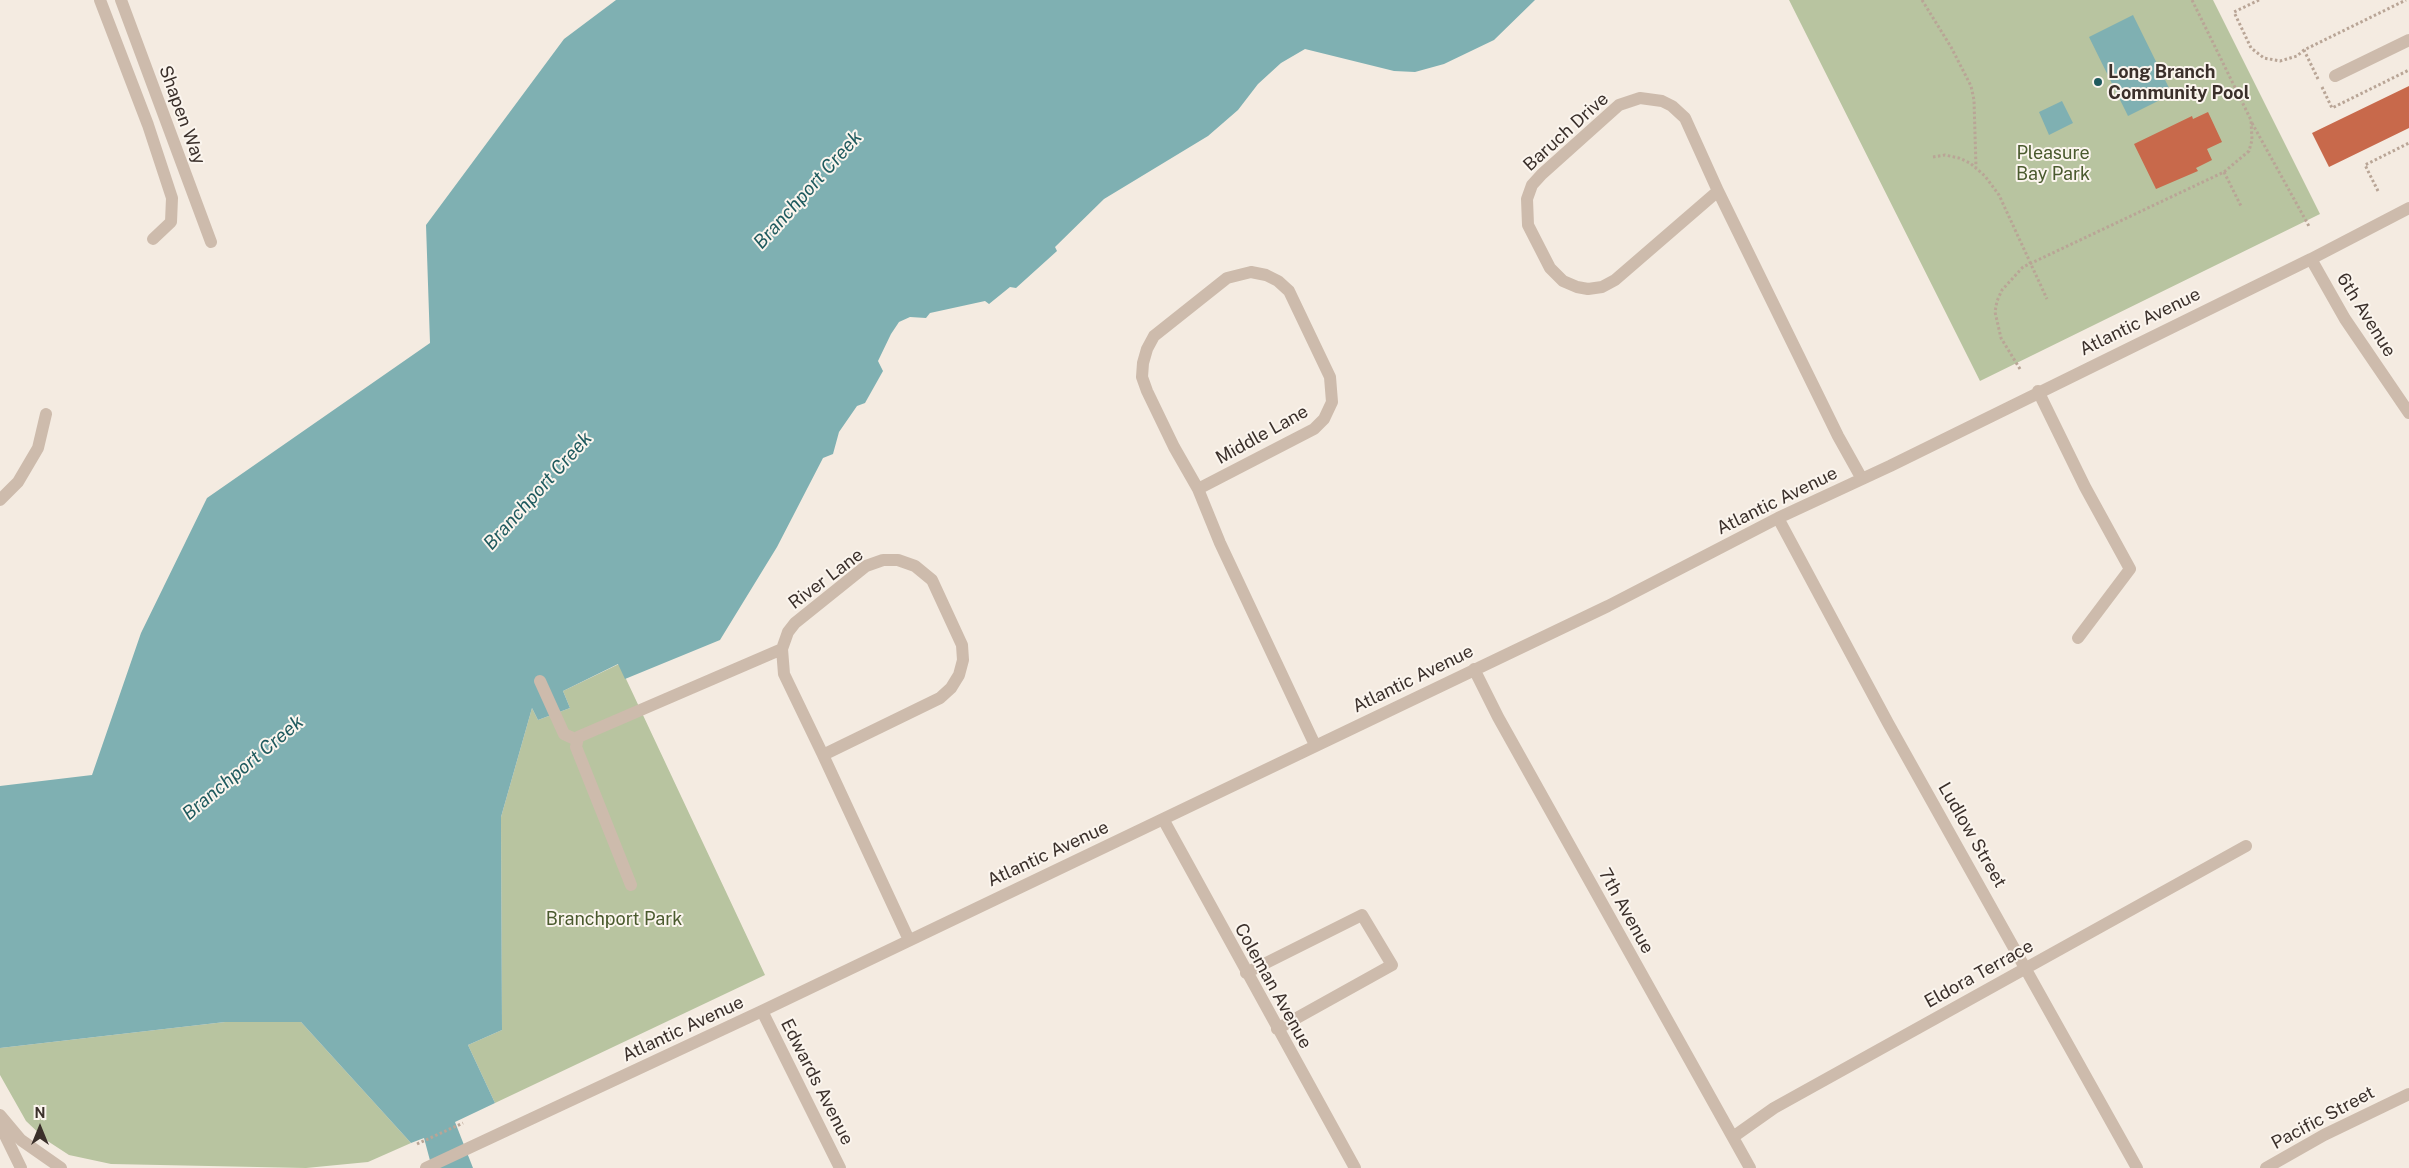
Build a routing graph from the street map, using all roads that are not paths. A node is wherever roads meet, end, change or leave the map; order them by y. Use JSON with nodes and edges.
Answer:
{"nodes":[{"id":1,"x":100,"y":0,"type":"edge"},
{"id":2,"x":121,"y":0,"type":"edge"},
{"id":3,"x":2409,"y":40,"type":"edge"},
{"id":4,"x":2336,"y":76,"type":"dead end"},
{"id":5,"x":1718,"y":191,"type":"junction"},
{"id":6,"x":2409,"y":208,"type":"edge"},
{"id":7,"x":153,"y":239,"type":"dead end"},
{"id":8,"x":211,"y":242,"type":"dead end"},
{"id":9,"x":2311,"y":259,"type":"junction"},
{"id":10,"x":2038,"y":391,"type":"junction"},
{"id":11,"x":2409,"y":413,"type":"edge"},
{"id":12,"x":46,"y":414,"type":"dead end"},
{"id":13,"x":1862,"y":479,"type":"junction"},
{"id":14,"x":1198,"y":489,"type":"junction"},
{"id":15,"x":0,"y":500,"type":"edge"},
{"id":16,"x":1778,"y":518,"type":"junction"},
{"id":17,"x":2078,"y":638,"type":"dead end"},
{"id":18,"x":782,"y":648,"type":"junction"},
{"id":19,"x":1474,"y":669,"type":"junction"},
{"id":20,"x":540,"y":681,"type":"dead end"},
{"id":21,"x":577,"y":740,"type":"junction"},
{"id":22,"x":1315,"y":745,"type":"junction"},
{"id":23,"x":823,"y":755,"type":"junction"},
{"id":24,"x":1163,"y":819,"type":"junction"},
{"id":25,"x":2246,"y":846,"type":"dead end"},
{"id":26,"x":631,"y":885,"type":"dead end"},
{"id":27,"x":909,"y":940,"type":"junction"},
{"id":28,"x":2027,"y":968,"type":"junction"},
{"id":29,"x":1246,"y":973,"type":"junction"},
{"id":30,"x":762,"y":1011,"type":"junction"},
{"id":31,"x":1277,"y":1029,"type":"junction"},
{"id":32,"x":2409,"y":1094,"type":"edge"},
{"id":33,"x":0,"y":1115,"type":"edge"},
{"id":34,"x":0,"y":1125,"type":"edge"},
{"id":35,"x":1733,"y":1137,"type":"junction"},
{"id":36,"x":22,"y":1168,"type":"edge"},
{"id":37,"x":61,"y":1168,"type":"edge"},
{"id":38,"x":426,"y":1168,"type":"edge"},
{"id":39,"x":840,"y":1168,"type":"edge"},
{"id":40,"x":1355,"y":1168,"type":"edge"},
{"id":41,"x":1750,"y":1168,"type":"edge"},
{"id":42,"x":2137,"y":1168,"type":"edge"},
{"id":43,"x":2266,"y":1168,"type":"edge"}],
"edges":[{"from":1,"to":7,"type":"street"},
{"from":2,"to":8,"type":"street","name":"Shapen Way"},
{"from":3,"to":4,"type":"street"},
{"from":5,"to":5,"type":"street","name":"Baruch Drive"},
{"from":5,"to":13,"type":"street","name":"Baruch Drive"},
{"from":6,"to":9,"type":"street","name":"Atlantic Avenue"},
{"from":9,"to":10,"type":"street","name":"Atlantic Avenue"},
{"from":9,"to":11,"type":"street","name":"6th Avenue"},
{"from":10,"to":13,"type":"street","name":"Atlantic Avenue"},
{"from":10,"to":17,"type":"street"},
{"from":12,"to":15,"type":"street"},
{"from":13,"to":16,"type":"street","name":"Atlantic Avenue"},
{"from":14,"to":14,"type":"street","name":"Middle Lane"},
{"from":14,"to":22,"type":"street","name":"Middle Lane"},
{"from":16,"to":19,"type":"street","name":"Atlantic Avenue"},
{"from":16,"to":28,"type":"street","name":"Ludlow Street"},
{"from":18,"to":21,"type":"street"},
{"from":18,"to":23,"type":"street"},
{"from":18,"to":23,"type":"street","name":"River Lane"},
{"from":19,"to":22,"type":"street","name":"Atlantic Avenue"},
{"from":19,"to":35,"type":"street","name":"7th Avenue"},
{"from":20,"to":21,"type":"street"},
{"from":21,"to":26,"type":"street"},
{"from":22,"to":24,"type":"street","name":"Atlantic Avenue"},
{"from":23,"to":27,"type":"street"},
{"from":24,"to":27,"type":"street","name":"Atlantic Avenue"},
{"from":24,"to":29,"type":"street","name":"Coleman Avenue"},
{"from":25,"to":28,"type":"street","name":"Eldora Terrace"},
{"from":27,"to":30,"type":"street","name":"Atlantic Avenue"},
{"from":28,"to":35,"type":"street","name":"Eldora Terrace"},
{"from":28,"to":42,"type":"street","name":"Ludlow Street"},
{"from":29,"to":31,"type":"street","name":"Coleman Avenue"},
{"from":29,"to":31,"type":"street"},
{"from":30,"to":38,"type":"street","name":"Atlantic Avenue"},
{"from":30,"to":39,"type":"street","name":"Edwards Avenue"},
{"from":31,"to":40,"type":"street","name":"Coleman Avenue"},
{"from":32,"to":43,"type":"street","name":"Pacific Street"},
{"from":33,"to":37,"type":"street"},
{"from":34,"to":36,"type":"street"},
{"from":35,"to":41,"type":"street","name":"7th Avenue"}]}
